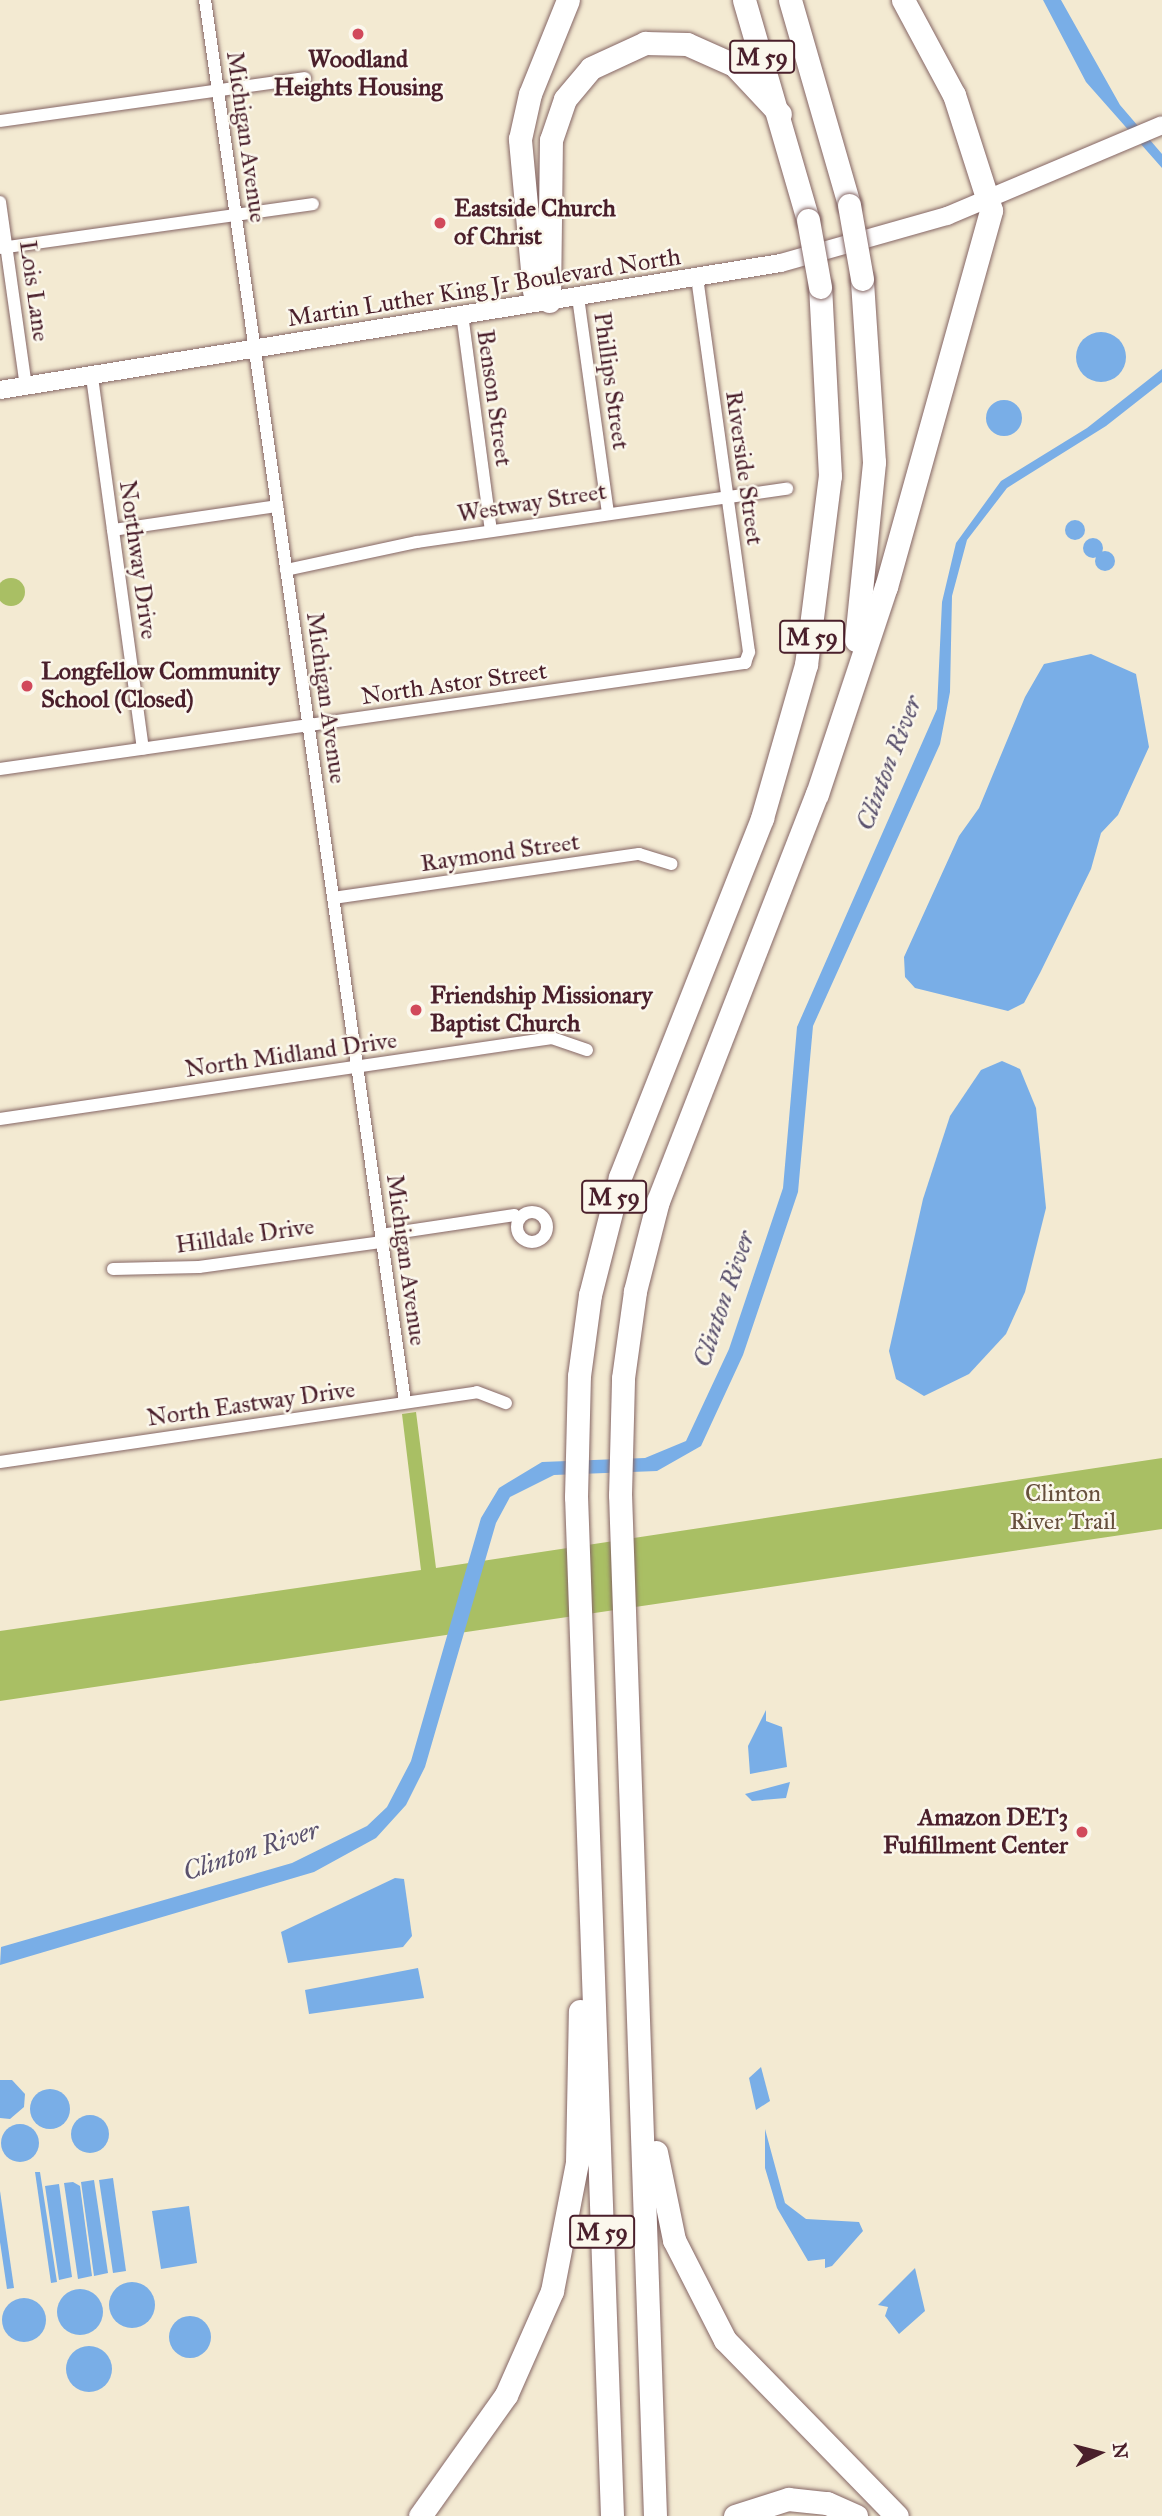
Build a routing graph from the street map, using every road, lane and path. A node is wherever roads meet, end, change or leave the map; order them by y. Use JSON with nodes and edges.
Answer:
{"nodes":[{"id":1,"x":205,"y":0,"type":"edge"},
{"id":2,"x":568,"y":0,"type":"edge"},
{"id":3,"x":744,"y":0,"type":"edge"},
{"id":4,"x":790,"y":0,"type":"edge"},
{"id":5,"x":903,"y":0,"type":"edge"},
{"id":6,"x":305,"y":78,"type":"dead end"},
{"id":7,"x":218,"y":90,"type":"junction"},
{"id":8,"x":780,"y":114,"type":"junction"},
{"id":9,"x":0,"y":121,"type":"edge"},
{"id":10,"x":1155,"y":128,"type":"edge"},
{"id":11,"x":992,"y":199,"type":"junction"},
{"id":12,"x":0,"y":202,"type":"edge"},
{"id":13,"x":313,"y":204,"type":"dead end"},
{"id":14,"x":235,"y":215,"type":"junction"},
{"id":15,"x":3,"y":248,"type":"edge"},
{"id":16,"x":697,"y":279,"type":"junction"},
{"id":17,"x":578,"y":297,"type":"junction"},
{"id":18,"x":542,"y":302,"type":"junction"},
{"id":19,"x":461,"y":314,"type":"junction"},
{"id":20,"x":255,"y":351,"type":"junction"},
{"id":21,"x":92,"y":377,"type":"junction"},
{"id":22,"x":26,"y":386,"type":"junction"},
{"id":23,"x":0,"y":390,"type":"edge"},
{"id":24,"x":787,"y":489,"type":"dead end"},
{"id":25,"x":727,"y":496,"type":"junction"},
{"id":26,"x":277,"y":506,"type":"junction"},
{"id":27,"x":608,"y":513,"type":"junction"},
{"id":28,"x":113,"y":530,"type":"junction"},
{"id":29,"x":491,"y":530,"type":"junction"},
{"id":30,"x":286,"y":570,"type":"junction"},
{"id":31,"x":746,"y":661,"type":"joint"},
{"id":32,"x":839,"y":722,"type":"junction"},
{"id":33,"x":308,"y":726,"type":"junction"},
{"id":34,"x":143,"y":749,"type":"junction"},
{"id":35,"x":0,"y":769,"type":"edge"},
{"id":36,"x":671,"y":864,"type":"dead end"},
{"id":37,"x":333,"y":898,"type":"junction"},
{"id":38,"x":587,"y":1050,"type":"dead end"},
{"id":39,"x":357,"y":1067,"type":"junction"},
{"id":40,"x":0,"y":1119,"type":"edge"},
{"id":41,"x":515,"y":1215,"type":"dead end"},
{"id":42,"x":382,"y":1238,"type":"junction"},
{"id":43,"x":113,"y":1269,"type":"dead end"},
{"id":44,"x":405,"y":1402,"type":"junction"},
{"id":45,"x":506,"y":1403,"type":"dead end"},
{"id":46,"x":0,"y":1462,"type":"edge"},
{"id":47,"x":592,"y":1947,"type":"junction"},
{"id":48,"x":638,"y":2002,"type":"junction"},
{"id":49,"x":420,"y":2516,"type":"edge"},
{"id":50,"x":612,"y":2516,"type":"edge"},
{"id":51,"x":655,"y":2516,"type":"edge"},
{"id":52,"x":735,"y":2516,"type":"edge"},
{"id":53,"x":856,"y":2516,"type":"edge"},
{"id":54,"x":897,"y":2516,"type":"edge"}],
"edges":[{"from":1,"to":7,"type":"street","name":"Michigan Avenue"},
{"from":2,"to":18,"type":"highway"},
{"from":3,"to":8,"type":"highway","number":"M 59"},
{"from":4,"to":32,"type":"highway","number":"M 59","bridge":true},
{"from":5,"to":11,"type":"highway"},
{"from":6,"to":7,"type":"street"},
{"from":7,"to":9,"type":"street"},
{"from":7,"to":14,"type":"street","name":"Michigan Avenue"},
{"from":8,"to":18,"type":"highway"},
{"from":8,"to":47,"type":"highway","number":"M 59","bridge":true},
{"from":10,"to":11,"type":"main road","name":"Martin Luther King Jr Boulevard North"},
{"from":11,"to":16,"type":"main road","name":"Martin Luther King Jr Boulevard North"},
{"from":11,"to":32,"type":"highway"},
{"from":12,"to":15,"type":"street","name":"Lois Lane"},
{"from":13,"to":14,"type":"street"},
{"from":14,"to":15,"type":"street"},
{"from":14,"to":20,"type":"street","name":"Michigan Avenue"},
{"from":15,"to":22,"type":"street","name":"Lois Lane"},
{"from":16,"to":17,"type":"main road","name":"Martin Luther King Jr Boulevard North"},
{"from":16,"to":25,"type":"street","name":"Riverside Street"},
{"from":17,"to":18,"type":"main road","name":"Martin Luther King Jr Boulevard North"},
{"from":17,"to":27,"type":"street","name":"Phillips Street"},
{"from":18,"to":19,"type":"main road","name":"Martin Luther King Jr Boulevard North"},
{"from":19,"to":20,"type":"main road","name":"Martin Luther King Jr Boulevard North"},
{"from":19,"to":29,"type":"street","name":"Benson Street"},
{"from":20,"to":21,"type":"main road","name":"Martin Luther King Jr Boulevard North"},
{"from":20,"to":26,"type":"street","name":"Michigan Avenue"},
{"from":21,"to":22,"type":"main road","name":"Martin Luther King Jr Boulevard North"},
{"from":21,"to":28,"type":"street","name":"Northway Drive"},
{"from":22,"to":23,"type":"main road","name":"Martin Luther King Jr Boulevard North"},
{"from":24,"to":25,"type":"street","name":"Westway Street"},
{"from":25,"to":27,"type":"street","name":"Westway Street"},
{"from":25,"to":31,"type":"street","name":"Riverside Street"},
{"from":26,"to":28,"type":"street"},
{"from":26,"to":30,"type":"street","name":"Michigan Avenue"},
{"from":27,"to":29,"type":"street","name":"Westway Street"},
{"from":28,"to":34,"type":"street","name":"Northway Drive"},
{"from":29,"to":30,"type":"street","name":"Westway Street"},
{"from":30,"to":33,"type":"street","name":"Michigan Avenue"},
{"from":31,"to":33,"type":"street","name":"North Astor Street"},
{"from":32,"to":48,"type":"highway","number":"M 59"},
{"from":33,"to":34,"type":"street","name":"North Astor Street"},
{"from":33,"to":37,"type":"street","name":"Michigan Avenue"},
{"from":34,"to":35,"type":"street","name":"North Astor Street"},
{"from":36,"to":37,"type":"street","name":"Raymond Street"},
{"from":37,"to":39,"type":"street","name":"Michigan Avenue"},
{"from":38,"to":39,"type":"street","name":"North Midland Drive"},
{"from":39,"to":40,"type":"street","name":"North Midland Drive"},
{"from":39,"to":42,"type":"street","name":"Michigan Avenue"},
{"from":41,"to":42,"type":"street","name":"Hilldale Drive"},
{"from":42,"to":43,"type":"street","name":"Hilldale Drive"},
{"from":42,"to":44,"type":"street","name":"Michigan Avenue"},
{"from":44,"to":45,"type":"street","name":"North Eastway Drive"},
{"from":44,"to":46,"type":"street","name":"North Eastway Drive"},
{"from":47,"to":49,"type":"highway"},
{"from":47,"to":50,"type":"highway","number":"M 59"},
{"from":48,"to":51,"type":"highway","number":"M 59"},
{"from":48,"to":54,"type":"highway"},
{"from":52,"to":53,"type":"highway"}]}
